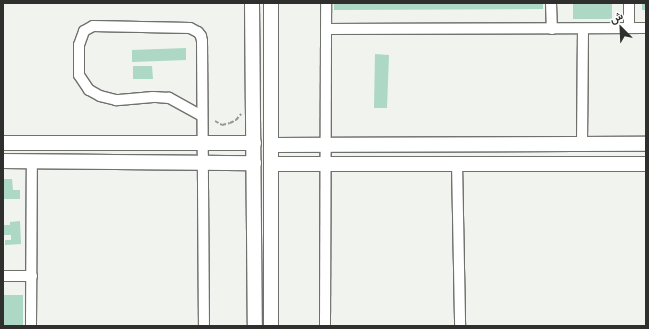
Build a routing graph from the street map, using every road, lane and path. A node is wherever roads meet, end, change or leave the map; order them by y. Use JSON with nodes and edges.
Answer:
{"nodes":[{"id":1,"x":252,"y":3,"type":"edge"},
{"id":2,"x":271,"y":3,"type":"edge"},
{"id":3,"x":326,"y":3,"type":"edge"},
{"id":4,"x":551,"y":3,"type":"edge"},
{"id":5,"x":629,"y":3,"type":"edge"},
{"id":6,"x":629,"y":28,"type":"junction"},
{"id":7,"x":646,"y":28,"type":"edge"},
{"id":8,"x":326,"y":29,"type":"junction"},
{"id":9,"x":552,"y":29,"type":"junction"},
{"id":10,"x":583,"y":30,"type":"junction"},
{"id":11,"x":202,"y":116,"type":"junction"},
{"id":12,"x":3,"y":143,"type":"edge"},
{"id":13,"x":202,"y":143,"type":"junction"},
{"id":14,"x":254,"y":143,"type":"junction"},
{"id":15,"x":582,"y":144,"type":"junction"},
{"id":16,"x":646,"y":144,"type":"edge"},
{"id":17,"x":271,"y":145,"type":"junction"},
{"id":18,"x":326,"y":145,"type":"junction"},
{"id":19,"x":3,"y":161,"type":"edge"},
{"id":20,"x":32,"y":161,"type":"junction"},
{"id":21,"x":202,"y":163,"type":"junction"},
{"id":22,"x":254,"y":163,"type":"junction"},
{"id":23,"x":457,"y":163,"type":"junction"},
{"id":24,"x":272,"y":164,"type":"junction"},
{"id":25,"x":326,"y":164,"type":"junction"},
{"id":26,"x":645,"y":164,"type":"edge"},
{"id":27,"x":3,"y":276,"type":"edge"},
{"id":28,"x":32,"y":276,"type":"junction"},
{"id":29,"x":31,"y":326,"type":"edge"},
{"id":30,"x":204,"y":326,"type":"edge"},
{"id":31,"x":255,"y":326,"type":"edge"},
{"id":32,"x":271,"y":326,"type":"edge"},
{"id":33,"x":325,"y":326,"type":"edge"},
{"id":34,"x":460,"y":326,"type":"edge"}],
"edges":[{"from":1,"to":14,"type":"street"},
{"from":2,"to":17,"type":"street"},
{"from":3,"to":8,"type":"street"},
{"from":4,"to":9,"type":"street"},
{"from":5,"to":6,"type":"street"},
{"from":6,"to":7,"type":"street"},
{"from":6,"to":10,"type":"street"},
{"from":8,"to":9,"type":"street"},
{"from":8,"to":18,"type":"street"},
{"from":9,"to":10,"type":"street"},
{"from":10,"to":15,"type":"street"},
{"from":11,"to":11,"type":"street"},
{"from":11,"to":13,"type":"street"},
{"from":12,"to":13,"type":"street"},
{"from":13,"to":14,"type":"street"},
{"from":13,"to":21,"type":"street"},
{"from":14,"to":22,"type":"street"},
{"from":15,"to":16,"type":"street"},
{"from":15,"to":18,"type":"street"},
{"from":16,"to":26,"type":"street"},
{"from":17,"to":18,"type":"street"},
{"from":17,"to":24,"type":"street"},
{"from":18,"to":25,"type":"street"},
{"from":19,"to":20,"type":"street"},
{"from":20,"to":21,"type":"street"},
{"from":20,"to":28,"type":"street"},
{"from":21,"to":22,"type":"street"},
{"from":21,"to":30,"type":"street"},
{"from":22,"to":31,"type":"street"},
{"from":23,"to":25,"type":"street"},
{"from":23,"to":26,"type":"street"},
{"from":23,"to":34,"type":"street"},
{"from":24,"to":25,"type":"street"},
{"from":24,"to":32,"type":"street"},
{"from":25,"to":33,"type":"street"},
{"from":27,"to":28,"type":"street"},
{"from":28,"to":29,"type":"street"}]}
